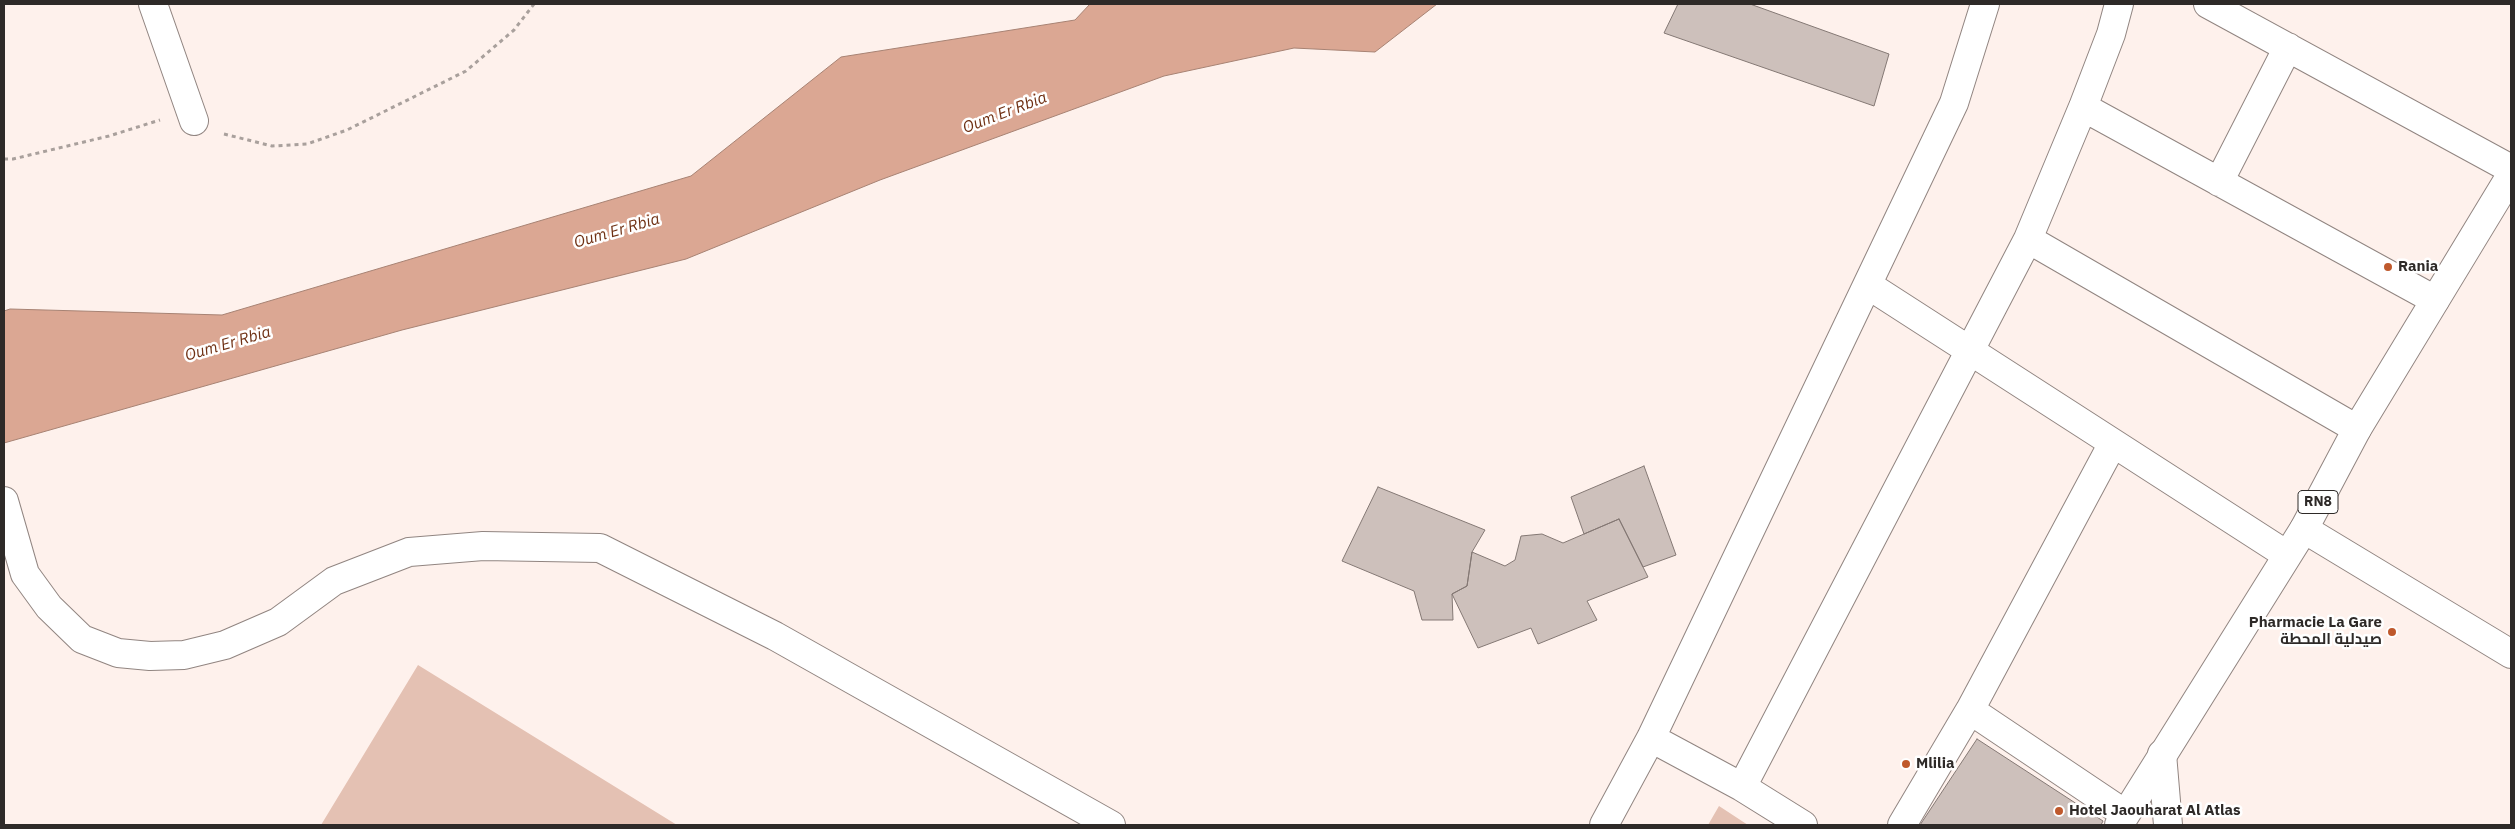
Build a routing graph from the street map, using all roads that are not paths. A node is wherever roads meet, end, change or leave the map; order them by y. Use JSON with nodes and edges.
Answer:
{"nodes":[{"id":1,"x":153,"y":4,"type":"edge"},
{"id":2,"x":1985,"y":4,"type":"edge"},
{"id":3,"x":2119,"y":4,"type":"edge"},
{"id":4,"x":2208,"y":4,"type":"edge"},
{"id":5,"x":2288,"y":47,"type":"junction"},
{"id":6,"x":2083,"y":107,"type":"junction"},
{"id":7,"x":194,"y":120,"type":"road end"},
{"id":8,"x":2511,"y":169,"type":"edge"},
{"id":9,"x":2511,"y":175,"type":"edge"},
{"id":10,"x":2219,"y":182,"type":"junction"},
{"id":11,"x":2028,"y":239,"type":"junction"},
{"id":12,"x":1868,"y":285,"type":"junction"},
{"id":13,"x":2435,"y":300,"type":"junction"},
{"id":14,"x":1969,"y":351,"type":"junction"},
{"id":15,"x":2357,"y":429,"type":"junction"},
{"id":16,"x":2113,"y":444,"type":"junction"},
{"id":17,"x":6,"y":510,"type":"edge"},
{"id":18,"x":2304,"y":529,"type":"junction"},
{"id":19,"x":2287,"y":555,"type":"junction"},
{"id":20,"x":2511,"y":654,"type":"edge"},
{"id":21,"x":1970,"y":710,"type":"junction"},
{"id":22,"x":1652,"y":738,"type":"junction"},
{"id":23,"x":2162,"y":754,"type":"junction"},
{"id":24,"x":1742,"y":787,"type":"junction"},
{"id":25,"x":2122,"y":820,"type":"edge"},
{"id":26,"x":1111,"y":825,"type":"edge"},
{"id":27,"x":1604,"y":825,"type":"edge"},
{"id":28,"x":1803,"y":825,"type":"edge"},
{"id":29,"x":1902,"y":825,"type":"edge"},
{"id":30,"x":2168,"y":825,"type":"edge"}],
"edges":[{"from":1,"to":7,"type":"street"},
{"from":2,"to":12,"type":"street"},
{"from":3,"to":6,"type":"street"},
{"from":4,"to":5,"type":"street"},
{"from":5,"to":8,"type":"street"},
{"from":5,"to":10,"type":"street"},
{"from":6,"to":10,"type":"street"},
{"from":6,"to":11,"type":"street"},
{"from":9,"to":13,"type":"street","number":"RN8"},
{"from":10,"to":13,"type":"street"},
{"from":11,"to":14,"type":"street"},
{"from":11,"to":15,"type":"street"},
{"from":12,"to":14,"type":"street"},
{"from":12,"to":22,"type":"street"},
{"from":13,"to":15,"type":"street","number":"RN8"},
{"from":14,"to":16,"type":"street"},
{"from":14,"to":24,"type":"street"},
{"from":15,"to":18,"type":"street","number":"RN8"},
{"from":16,"to":19,"type":"street"},
{"from":16,"to":21,"type":"street"},
{"from":17,"to":26,"type":"street"},
{"from":18,"to":19,"type":"street","number":"RN8"},
{"from":18,"to":20,"type":"street"},
{"from":19,"to":23,"type":"street","number":"RN8"},
{"from":21,"to":25,"type":"street"},
{"from":21,"to":29,"type":"street"},
{"from":22,"to":24,"type":"street"},
{"from":22,"to":27,"type":"street"},
{"from":23,"to":25,"type":"street","number":"RN8"},
{"from":23,"to":30,"type":"street"},
{"from":24,"to":28,"type":"street"}]}
